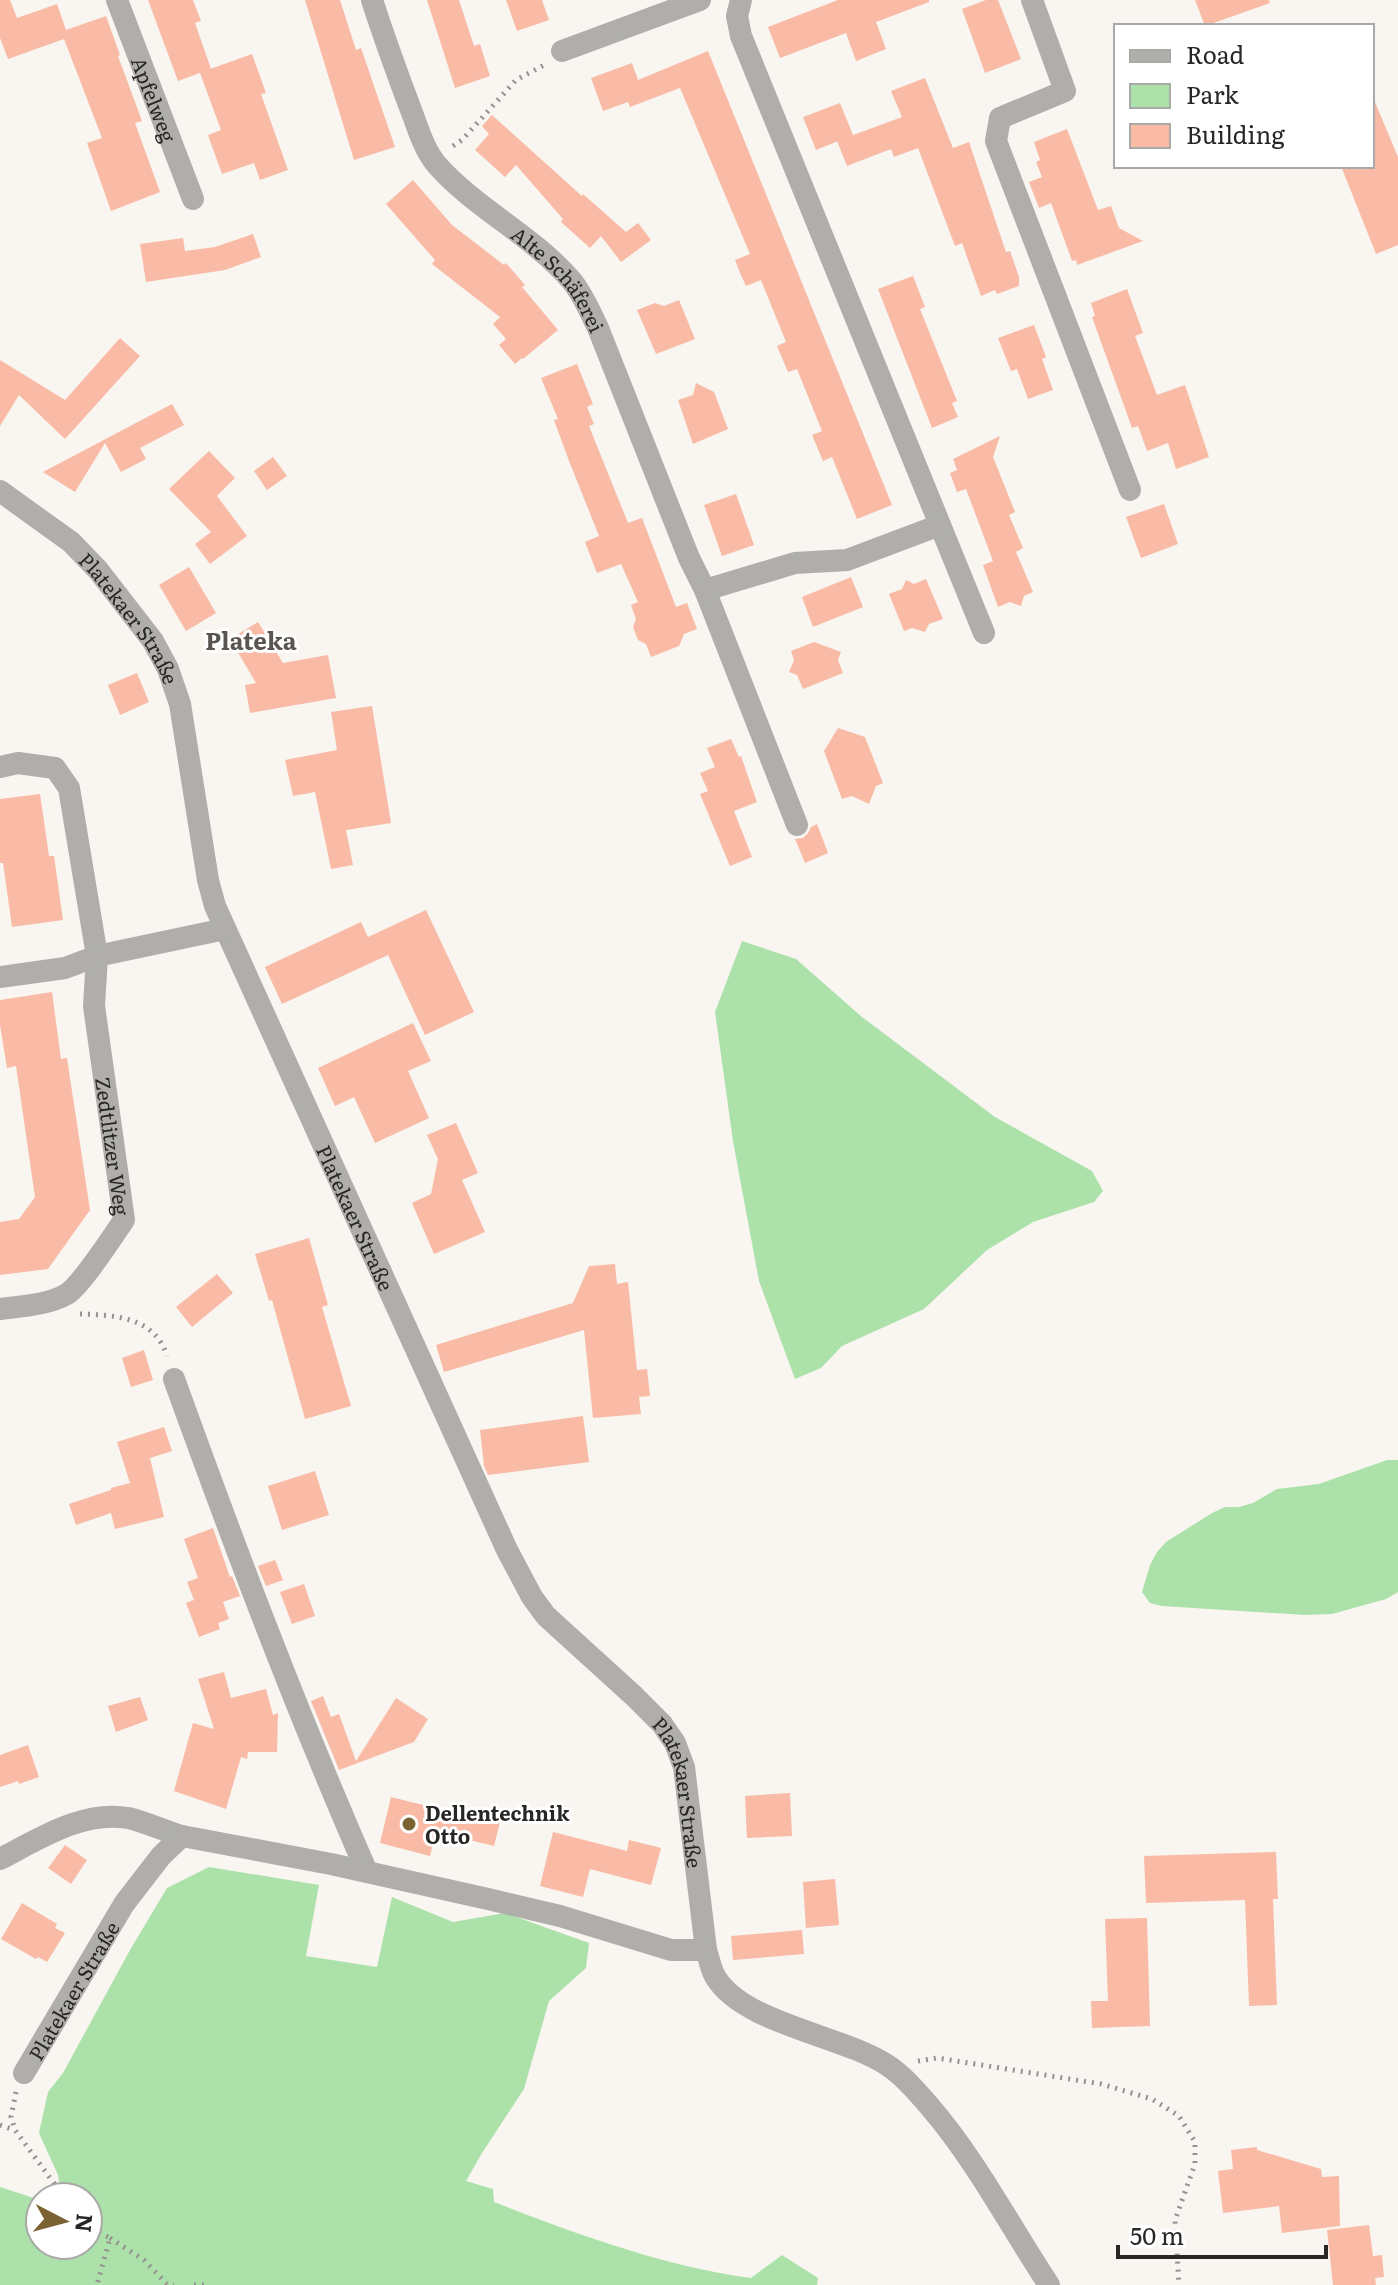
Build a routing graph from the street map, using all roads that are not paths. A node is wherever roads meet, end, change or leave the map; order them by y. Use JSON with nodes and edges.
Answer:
{"nodes":[{"id":1,"x":117,"y":0,"type":"edge"},
{"id":2,"x":372,"y":0,"type":"edge"},
{"id":3,"x":700,"y":0,"type":"edge"},
{"id":4,"x":741,"y":0,"type":"edge"},
{"id":5,"x":1032,"y":0,"type":"edge"},
{"id":6,"x":562,"y":51,"type":"road end"},
{"id":7,"x":193,"y":199,"type":"dead end"},
{"id":8,"x":1130,"y":490,"type":"dead end"},
{"id":9,"x":0,"y":491,"type":"edge"},
{"id":10,"x":940,"y":525,"type":"junction"},
{"id":11,"x":705,"y":590,"type":"junction"},
{"id":12,"x":984,"y":633,"type":"dead end"},
{"id":13,"x":0,"y":767,"type":"edge"},
{"id":14,"x":797,"y":825,"type":"dead end"},
{"id":15,"x":225,"y":929,"type":"junction"},
{"id":16,"x":97,"y":956,"type":"junction"},
{"id":17,"x":0,"y":977,"type":"edge"},
{"id":18,"x":0,"y":1309,"type":"edge"},
{"id":19,"x":174,"y":1379,"type":"road end"},
{"id":20,"x":182,"y":1836,"type":"junction"},
{"id":21,"x":0,"y":1859,"type":"edge"},
{"id":22,"x":367,"y":1872,"type":"junction"},
{"id":23,"x":706,"y":1950,"type":"junction"},
{"id":24,"x":24,"y":2073,"type":"road end"},
{"id":25,"x":1049,"y":2285,"type":"edge"}],
"edges":[{"from":1,"to":7,"type":"street","name":"Apfelweg"},
{"from":2,"to":11,"type":"street","name":"Alte Schäferei"},
{"from":3,"to":6,"type":"street"},
{"from":4,"to":10,"type":"street"},
{"from":5,"to":8,"type":"street"},
{"from":9,"to":15,"type":"street","name":"Platekaer Straße"},
{"from":10,"to":11,"type":"street"},
{"from":10,"to":12,"type":"street"},
{"from":11,"to":14,"type":"street","name":"Alte Schäferei"},
{"from":13,"to":16,"type":"street","name":"Zedtlitzer Weg"},
{"from":15,"to":16,"type":"street"},
{"from":15,"to":23,"type":"street","name":"Platekaer Straße"},
{"from":16,"to":17,"type":"street"},
{"from":16,"to":18,"type":"street","name":"Zedtlitzer Weg"},
{"from":19,"to":22,"type":"street"},
{"from":20,"to":21,"type":"street"},
{"from":20,"to":22,"type":"street"},
{"from":20,"to":24,"type":"street","name":"Platekaer Straße"},
{"from":22,"to":23,"type":"street"},
{"from":23,"to":25,"type":"street","name":"Platekaer Straße"}]}
